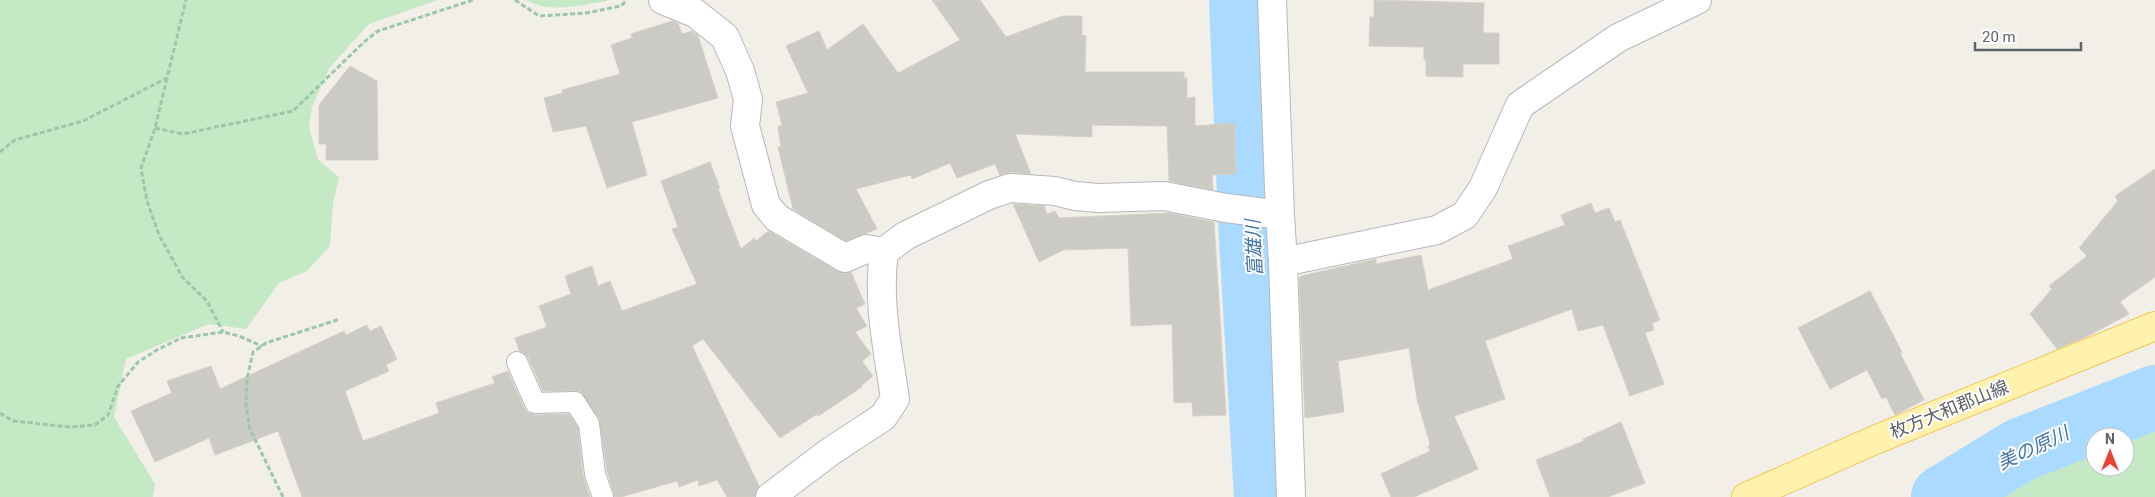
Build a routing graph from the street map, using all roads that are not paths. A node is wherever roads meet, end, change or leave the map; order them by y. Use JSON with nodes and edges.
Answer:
{"nodes":[{"id":1,"x":663,"y":0,"type":"edge"},
{"id":2,"x":1272,"y":0,"type":"edge"},
{"id":3,"x":1697,"y":0,"type":"edge"},
{"id":4,"x":1280,"y":215,"type":"junction"},
{"id":5,"x":884,"y":252,"type":"junction"},
{"id":6,"x":1283,"y":262,"type":"junction"},
{"id":7,"x":2155,"y":326,"type":"edge"},
{"id":8,"x":517,"y":362,"type":"dead end"},
{"id":9,"x":603,"y":497,"type":"edge"},
{"id":10,"x":770,"y":497,"type":"edge"},
{"id":11,"x":1291,"y":497,"type":"edge"},
{"id":12,"x":1746,"y":497,"type":"edge"}],
"edges":[{"from":1,"to":5,"type":"street"},
{"from":2,"to":4,"type":"street"},
{"from":3,"to":6,"type":"street"},
{"from":4,"to":5,"type":"street"},
{"from":4,"to":6,"type":"street"},
{"from":5,"to":10,"type":"street"},
{"from":6,"to":11,"type":"street"},
{"from":7,"to":12,"type":"main road","name":"枚方大和郡山線"},
{"from":8,"to":9,"type":"lane"}]}
